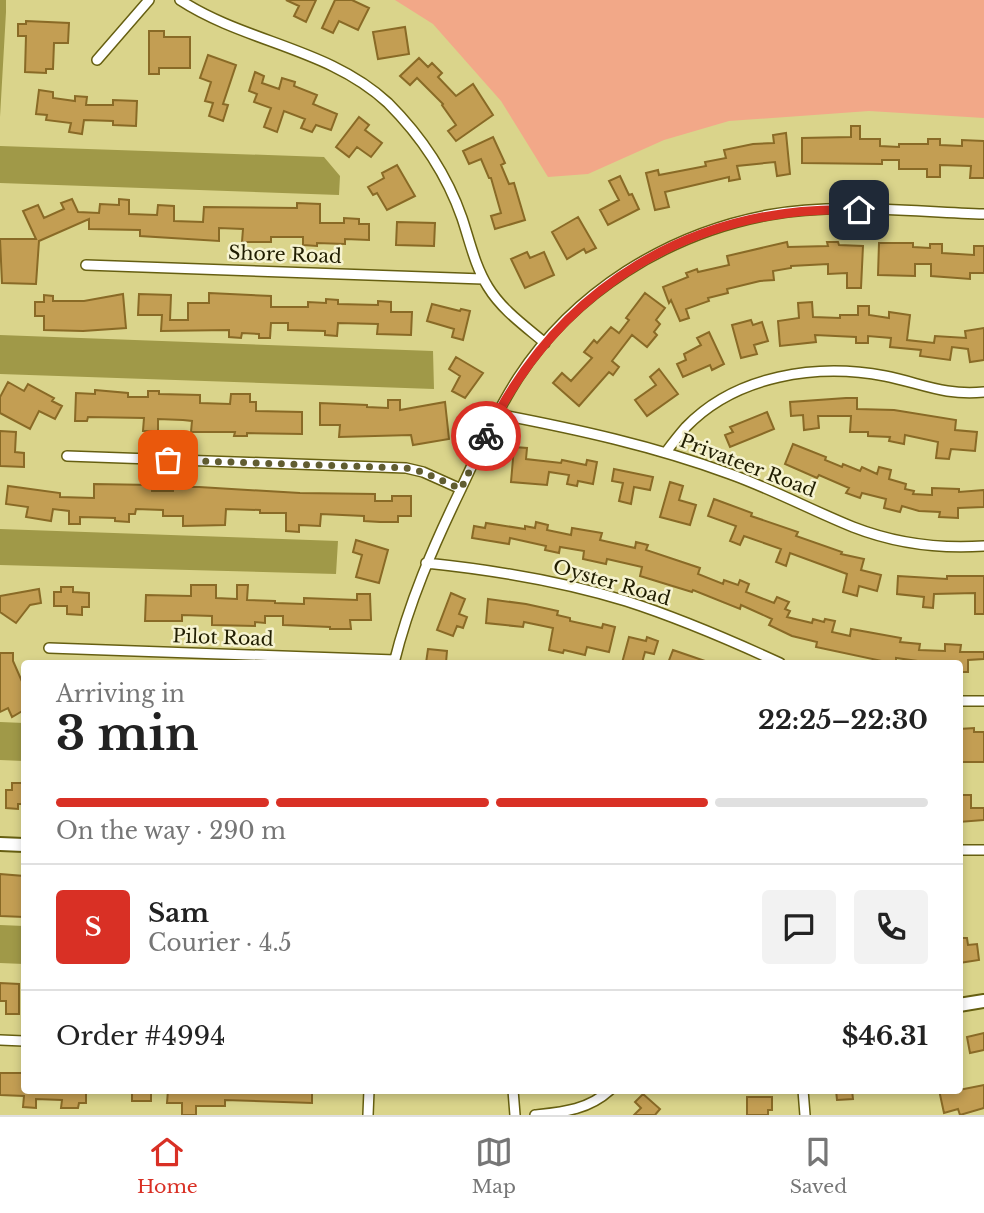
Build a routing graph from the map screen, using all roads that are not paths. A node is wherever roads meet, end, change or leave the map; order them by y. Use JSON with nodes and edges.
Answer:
{"nodes":[{"id":1,"x":149,"y":0,"type":"edge"},
{"id":2,"x":180,"y":0,"type":"edge"},
{"id":3,"x":97,"y":60,"type":"dead end"},
{"id":4,"x":984,"y":214,"type":"edge"},
{"id":5,"x":86,"y":265,"type":"dead end"},
{"id":6,"x":483,"y":279,"type":"junction"},
{"id":7,"x":545,"y":343,"type":"junction"},
{"id":8,"x":984,"y":392,"type":"edge"},
{"id":9,"x":497,"y":414,"type":"junction"},
{"id":10,"x":666,"y":452,"type":"junction"},
{"id":11,"x":67,"y":456,"type":"dead end"},
{"id":12,"x":461,"y":489,"type":"junction"},
{"id":13,"x":984,"y":546,"type":"edge"},
{"id":14,"x":426,"y":563,"type":"junction"},
{"id":15,"x":49,"y":648,"type":"dead end"},
{"id":16,"x":346,"y":660,"type":"edge"},
{"id":17,"x":396,"y":660,"type":"edge"},
{"id":18,"x":773,"y":660,"type":"edge"},
{"id":19,"x":963,"y":701,"type":"edge"},
{"id":20,"x":984,"y":701,"type":"edge"},
{"id":21,"x":0,"y":844,"type":"edge"},
{"id":22,"x":21,"y":845,"type":"edge"},
{"id":23,"x":963,"y":850,"type":"edge"},
{"id":24,"x":984,"y":850,"type":"edge"},
{"id":25,"x":984,"y":1002,"type":"edge"},
{"id":26,"x":963,"y":1005,"type":"edge"},
{"id":27,"x":0,"y":1040,"type":"edge"},
{"id":28,"x":21,"y":1041,"type":"edge"},
{"id":29,"x":369,"y":1094,"type":"edge"},
{"id":30,"x":513,"y":1094,"type":"edge"},
{"id":31,"x":605,"y":1094,"type":"edge"},
{"id":32,"x":803,"y":1094,"type":"edge"},
{"id":33,"x":368,"y":1115,"type":"edge"},
{"id":34,"x":515,"y":1115,"type":"edge"},
{"id":35,"x":535,"y":1115,"type":"edge"},
{"id":36,"x":805,"y":1115,"type":"edge"}],
"edges":[{"from":1,"to":3,"type":"street"},
{"from":2,"to":6,"type":"street"},
{"from":4,"to":7,"type":"street"},
{"from":5,"to":6,"type":"street","name":"Shore Road"},
{"from":6,"to":7,"type":"street"},
{"from":7,"to":9,"type":"street"},
{"from":8,"to":10,"type":"street"},
{"from":9,"to":10,"type":"street","name":"Privateer Road"},
{"from":9,"to":12,"type":"street"},
{"from":10,"to":13,"type":"street","name":"Privateer Road"},
{"from":11,"to":12,"type":"street"},
{"from":12,"to":14,"type":"street"},
{"from":14,"to":17,"type":"street"},
{"from":14,"to":18,"type":"street","name":"Oyster Road"},
{"from":15,"to":16,"type":"street","name":"Pilot Road"},
{"from":19,"to":20,"type":"street"},
{"from":21,"to":22,"type":"street"},
{"from":23,"to":24,"type":"street"},
{"from":25,"to":26,"type":"street"},
{"from":27,"to":28,"type":"street"},
{"from":29,"to":33,"type":"street"},
{"from":30,"to":34,"type":"street"},
{"from":31,"to":35,"type":"street"},
{"from":32,"to":36,"type":"street"}]}
